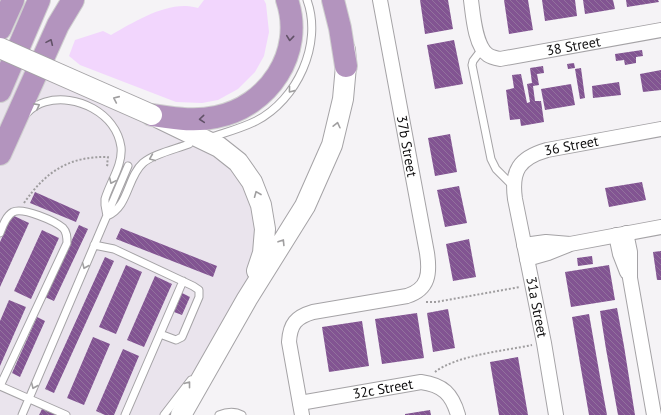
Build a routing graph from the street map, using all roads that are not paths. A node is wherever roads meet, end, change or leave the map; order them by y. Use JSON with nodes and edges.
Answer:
{"nodes":[{"id":1,"x":13,"y":0,"type":"edge"},
{"id":2,"x":39,"y":0,"type":"edge"},
{"id":3,"x":73,"y":0,"type":"edge"},
{"id":4,"x":333,"y":0,"type":"edge"},
{"id":5,"x":342,"y":0,"type":"edge"},
{"id":6,"x":380,"y":0,"type":"edge"},
{"id":7,"x":471,"y":0,"type":"edge"},
{"id":8,"x":292,"y":1,"type":"edge"},
{"id":9,"x":0,"y":29,"type":"edge"},
{"id":10,"x":661,"y":30,"type":"edge"},
{"id":11,"x":0,"y":48,"type":"edge"},
{"id":12,"x":484,"y":51,"type":"junction"},
{"id":13,"x":346,"y":66,"type":"junction"},
{"id":14,"x":0,"y":91,"type":"edge"},
{"id":15,"x":152,"y":115,"type":"junction"},
{"id":16,"x":661,"y":129,"type":"edge"},
{"id":17,"x":212,"y":137,"type":"dead end"},
{"id":18,"x":189,"y":144,"type":"dead end"},
{"id":19,"x":0,"y":154,"type":"edge"},
{"id":20,"x":0,"y":160,"type":"edge"},
{"id":21,"x":120,"y":162,"type":"junction"},
{"id":22,"x":128,"y":166,"type":"junction"},
{"id":23,"x":137,"y":170,"type":"junction"},
{"id":24,"x":514,"y":192,"type":"junction"},
{"id":25,"x":107,"y":216,"type":"junction"},
{"id":26,"x":661,"y":227,"type":"edge"},
{"id":27,"x":0,"y":232,"type":"edge"},
{"id":28,"x":621,"y":234,"type":"junction"},
{"id":29,"x":94,"y":245,"type":"junction"},
{"id":30,"x":526,"y":252,"type":"junction"},
{"id":31,"x":183,"y":281,"type":"junction"},
{"id":32,"x":247,"y":299,"type":"junction"},
{"id":33,"x":229,"y":332,"type":"junction"},
{"id":34,"x":160,"y":334,"type":"junction"},
{"id":35,"x":0,"y":386,"type":"edge"},
{"id":36,"x":28,"y":398,"type":"junction"},
{"id":37,"x":301,"y":409,"type":"edge"},
{"id":38,"x":457,"y":411,"type":"edge"},
{"id":39,"x":22,"y":415,"type":"edge"},
{"id":40,"x":66,"y":415,"type":"edge"},
{"id":41,"x":125,"y":415,"type":"edge"},
{"id":42,"x":164,"y":415,"type":"edge"},
{"id":43,"x":181,"y":415,"type":"edge"},
{"id":44,"x":219,"y":415,"type":"edge"},
{"id":45,"x":242,"y":415,"type":"edge"},
{"id":46,"x":556,"y":415,"type":"edge"},
{"id":47,"x":654,"y":415,"type":"edge"}],
"edges":[{"from":1,"to":9,"type":"highway"},
{"from":2,"to":14,"type":"highway"},
{"from":19,"to":3,"type":"highway","one_way":true},
{"from":4,"to":13,"type":"highway"},
{"from":5,"to":13,"type":"main road"},
{"from":6,"to":37,"type":"street","name":"37b Street"},
{"from":7,"to":12,"type":"street"},
{"from":8,"to":15,"type":"highway","one_way":true},
{"from":8,"to":17,"type":"lane","one_way":true},
{"from":10,"to":12,"type":"street","name":"38 Street"},
{"from":15,"to":11,"type":"main road","one_way":true,"bridge":true},
{"from":12,"to":24,"type":"lane"},
{"from":32,"to":13,"type":"main road","one_way":true},
{"from":32,"to":15,"type":"main road","one_way":true},
{"from":16,"to":24,"type":"street","name":"36 Street"},
{"from":18,"to":23,"type":"lane","one_way":true},
{"from":20,"to":21,"type":"lane","one_way":true},
{"from":21,"to":22,"type":"lane"},
{"from":21,"to":25,"type":"lane","one_way":true},
{"from":22,"to":23,"type":"lane"},
{"from":22,"to":25,"type":"lane"},
{"from":23,"to":25,"type":"lane"},
{"from":24,"to":30,"type":"street","name":"31a Street"},
{"from":25,"to":29,"type":"lane"},
{"from":26,"to":28,"type":"street"},
{"from":27,"to":35,"type":"lane"},
{"from":28,"to":30,"type":"street"},
{"from":28,"to":47,"type":"street"},
{"from":29,"to":31,"type":"lane"},
{"from":29,"to":36,"type":"lane","one_way":true},
{"from":30,"to":46,"type":"street","name":"31a Street"},
{"from":31,"to":34,"type":"lane"},
{"from":31,"to":34,"type":"lane"},
{"from":32,"to":33,"type":"main road"},
{"from":42,"to":33,"type":"lane","one_way":true},
{"from":33,"to":43,"type":"main road"},
{"from":34,"to":41,"type":"lane"},
{"from":35,"to":36,"type":"lane"},
{"from":36,"to":39,"type":"lane"},
{"from":36,"to":40,"type":"lane"},
{"from":37,"to":38,"type":"street","name":"32c Street"},
{"from":44,"to":45,"type":"lane"}]}
